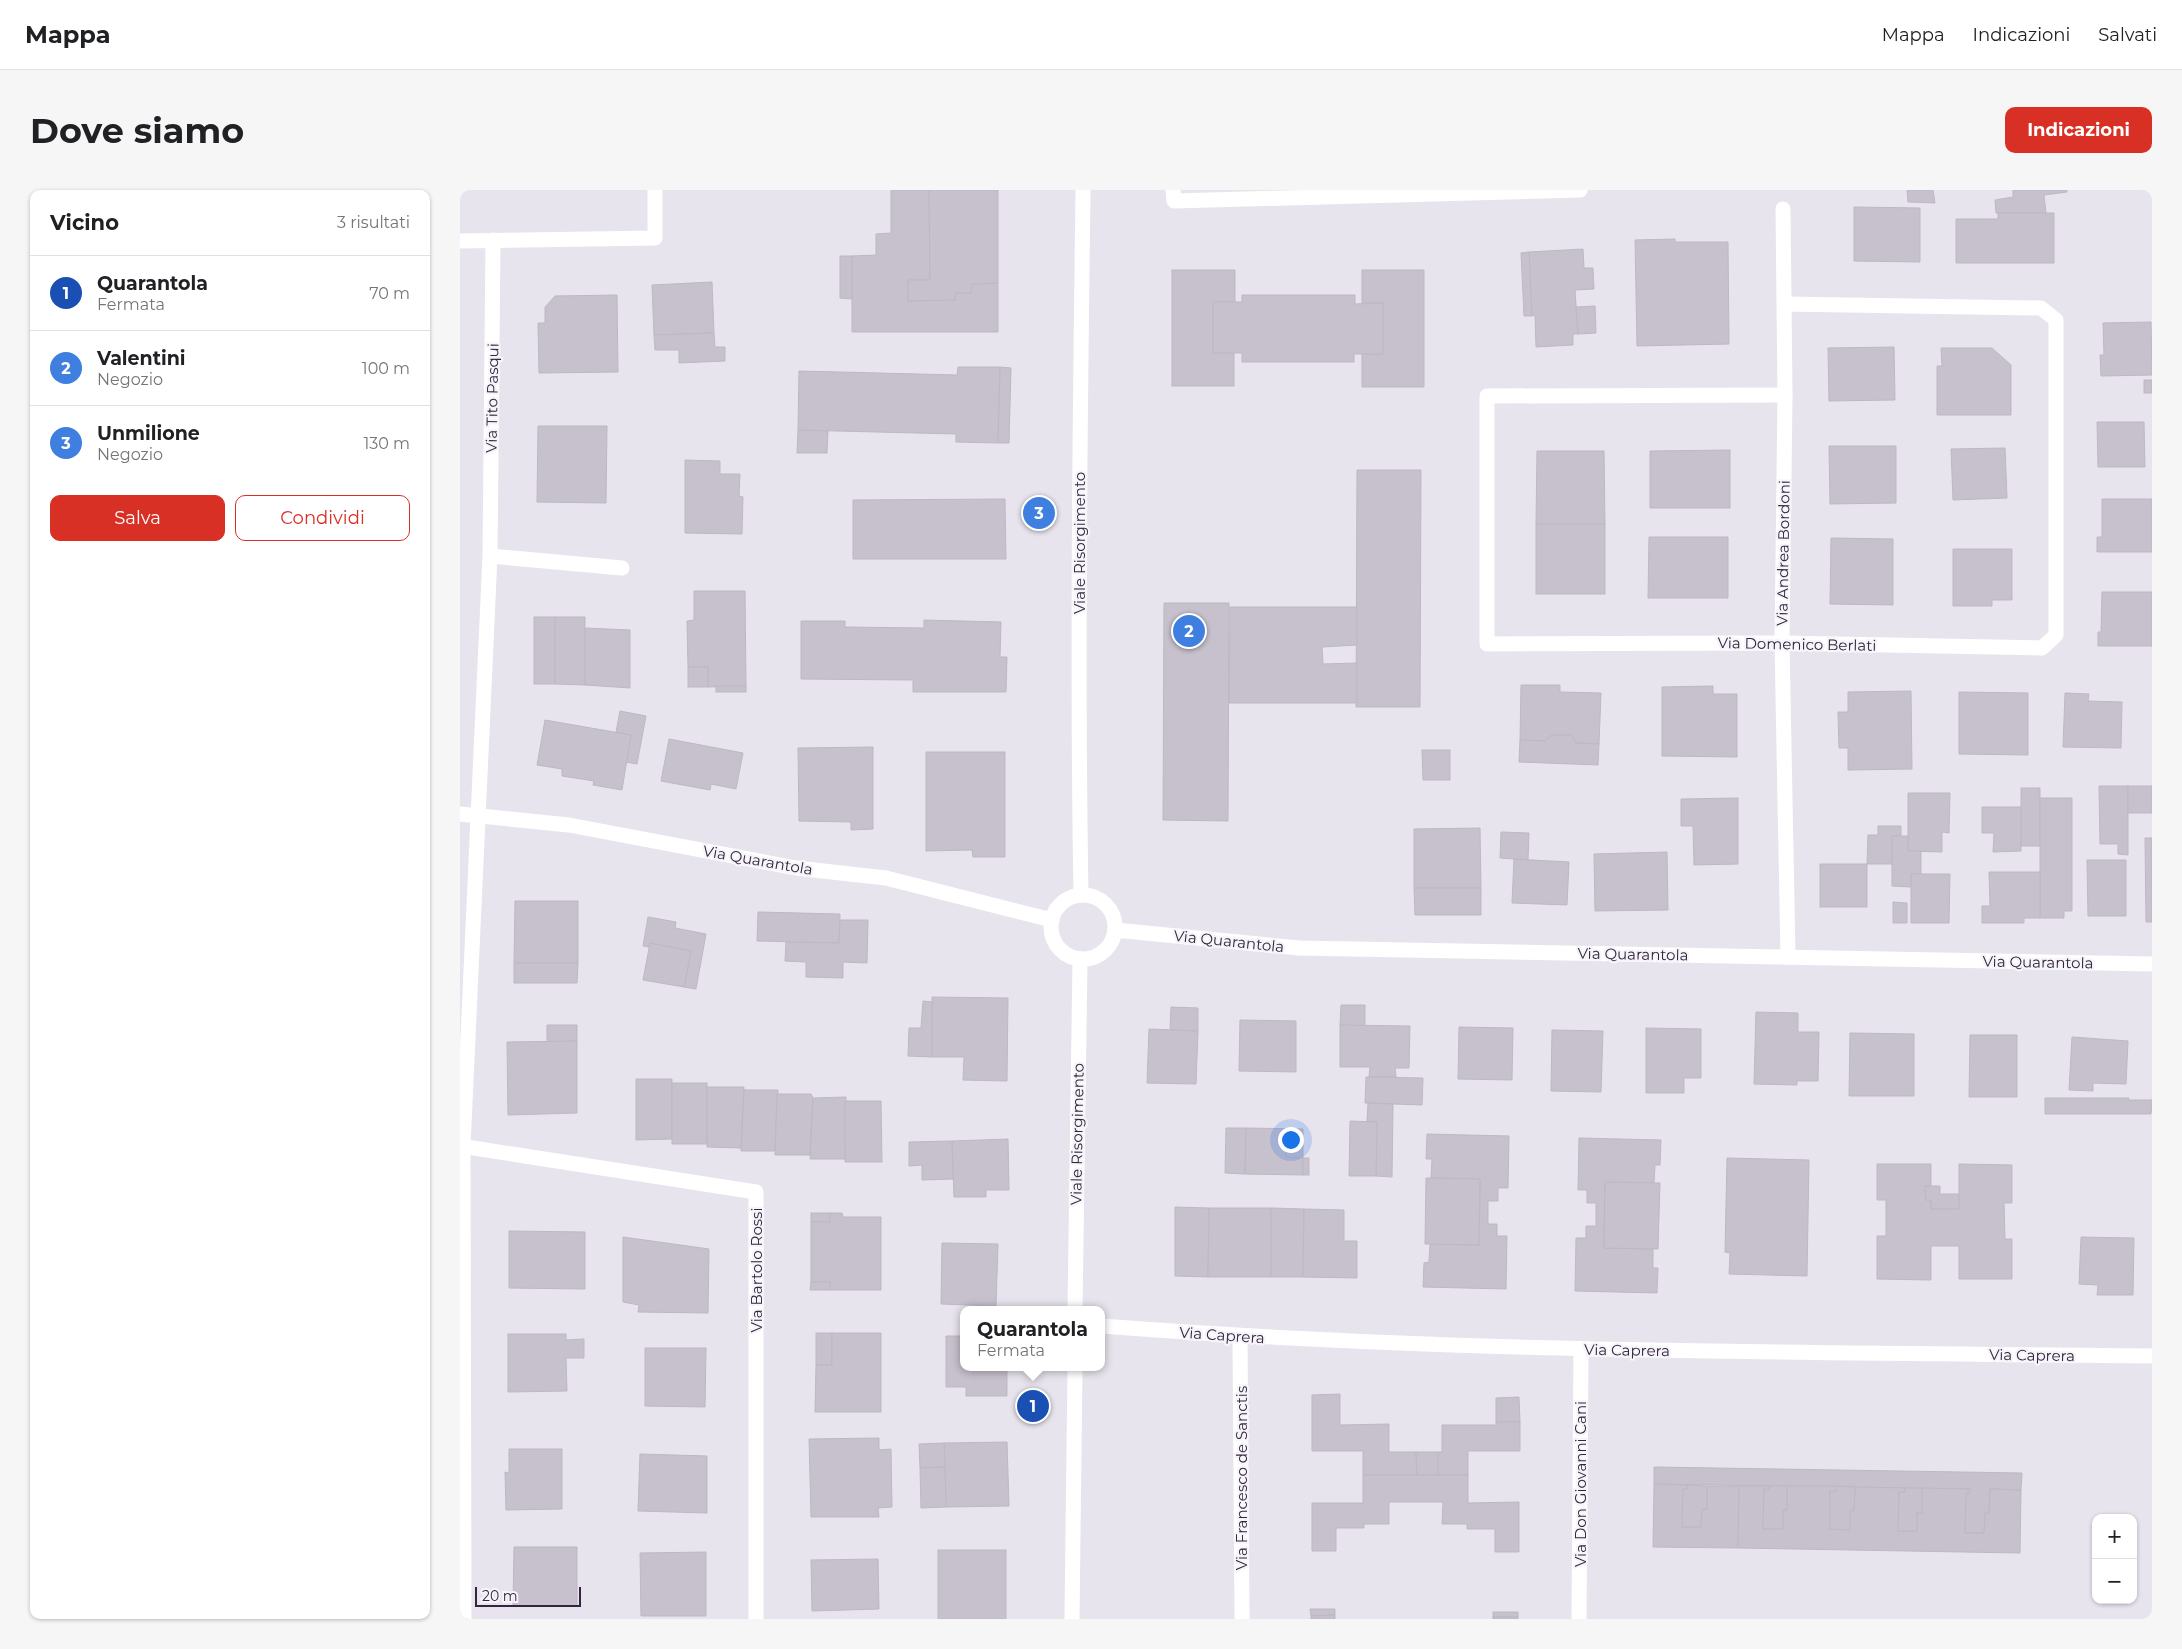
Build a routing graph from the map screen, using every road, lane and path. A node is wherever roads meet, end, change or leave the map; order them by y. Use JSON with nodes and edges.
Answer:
{"nodes":[{"id":1,"x":655,"y":190,"type":"edge"},
{"id":2,"x":1083,"y":190,"type":"edge"},
{"id":3,"x":1173,"y":190,"type":"edge"},
{"id":4,"x":1580,"y":190,"type":"edge"},
{"id":5,"x":1783,"y":209,"type":"dead end"},
{"id":6,"x":493,"y":240,"type":"junction"},
{"id":7,"x":460,"y":241,"type":"edge"},
{"id":8,"x":1784,"y":304,"type":"junction"},
{"id":9,"x":1785,"y":395,"type":"junction"},
{"id":10,"x":490,"y":556,"type":"junction"},
{"id":11,"x":622,"y":568,"type":"dead end"},
{"id":12,"x":1782,"y":643,"type":"junction"},
{"id":13,"x":460,"y":814,"type":"edge"},
{"id":14,"x":477,"y":816,"type":"junction"},
{"id":15,"x":1082,"y":896,"type":"junction"},
{"id":16,"x":1052,"y":920,"type":"junction"},
{"id":17,"x":1115,"y":930,"type":"junction"},
{"id":18,"x":1788,"y":957,"type":"junction"},
{"id":19,"x":1080,"y":959,"type":"junction"},
{"id":20,"x":2152,"y":964,"type":"edge"},
{"id":21,"x":462,"y":1146,"type":"edge"},
{"id":22,"x":1075,"y":1306,"type":"edge"},
{"id":23,"x":1105,"y":1326,"type":"edge"},
{"id":24,"x":1240,"y":1337,"type":"junction"},
{"id":25,"x":1581,"y":1349,"type":"junction"},
{"id":26,"x":2152,"y":1356,"type":"edge"},
{"id":27,"x":1075,"y":1371,"type":"edge"},
{"id":28,"x":464,"y":1619,"type":"edge"},
{"id":29,"x":756,"y":1619,"type":"edge"},
{"id":30,"x":1072,"y":1619,"type":"edge"},
{"id":31,"x":1242,"y":1619,"type":"edge"},
{"id":32,"x":1579,"y":1619,"type":"edge"}],
"edges":[{"from":1,"to":6,"type":"street"},
{"from":2,"to":15,"type":"street","name":"Viale Risorgimento"},
{"from":3,"to":4,"type":"street"},
{"from":5,"to":8,"type":"street","name":"Via Andrea Bordoni"},
{"from":6,"to":7,"type":"street"},
{"from":6,"to":10,"type":"street","name":"Via Tito Pasqui"},
{"from":8,"to":9,"type":"street","name":"Via Andrea Bordoni"},
{"from":8,"to":12,"type":"street","name":"Via Domenico Berlati"},
{"from":9,"to":12,"type":"street","name":"Via Andrea Bordoni"},
{"from":9,"to":12,"type":"street","name":"Via Domenico Berlati"},
{"from":10,"to":11,"type":"street"},
{"from":10,"to":14,"type":"street","name":"Via Tito Pasqui"},
{"from":12,"to":18,"type":"street","name":"Via Andrea Bordoni"},
{"from":13,"to":14,"type":"street","name":"Via Quarantola"},
{"from":14,"to":16,"type":"street","name":"Via Quarantola"},
{"from":14,"to":21,"type":"street","name":"Via Tito Pasqui"},
{"from":15,"to":16,"type":"street"},
{"from":15,"to":17,"type":"street"},
{"from":16,"to":19,"type":"street"},
{"from":17,"to":18,"type":"street","name":"Via Quarantola"},
{"from":17,"to":19,"type":"street"},
{"from":18,"to":20,"type":"street","name":"Via Quarantola"},
{"from":19,"to":22,"type":"street","name":"Viale Risorgimento"},
{"from":21,"to":28,"type":"street","name":"Via Tito Pasqui"},
{"from":21,"to":29,"type":"street","name":"Via Bartolo Rossi"},
{"from":23,"to":24,"type":"street","name":"Via Caprera"},
{"from":24,"to":25,"type":"street","name":"Via Caprera"},
{"from":24,"to":31,"type":"street","name":"Via Francesco de Sanctis"},
{"from":25,"to":26,"type":"street","name":"Via Caprera"},
{"from":25,"to":32,"type":"street","name":"Via Don Giovanni Cani"},
{"from":27,"to":30,"type":"street"}]}
